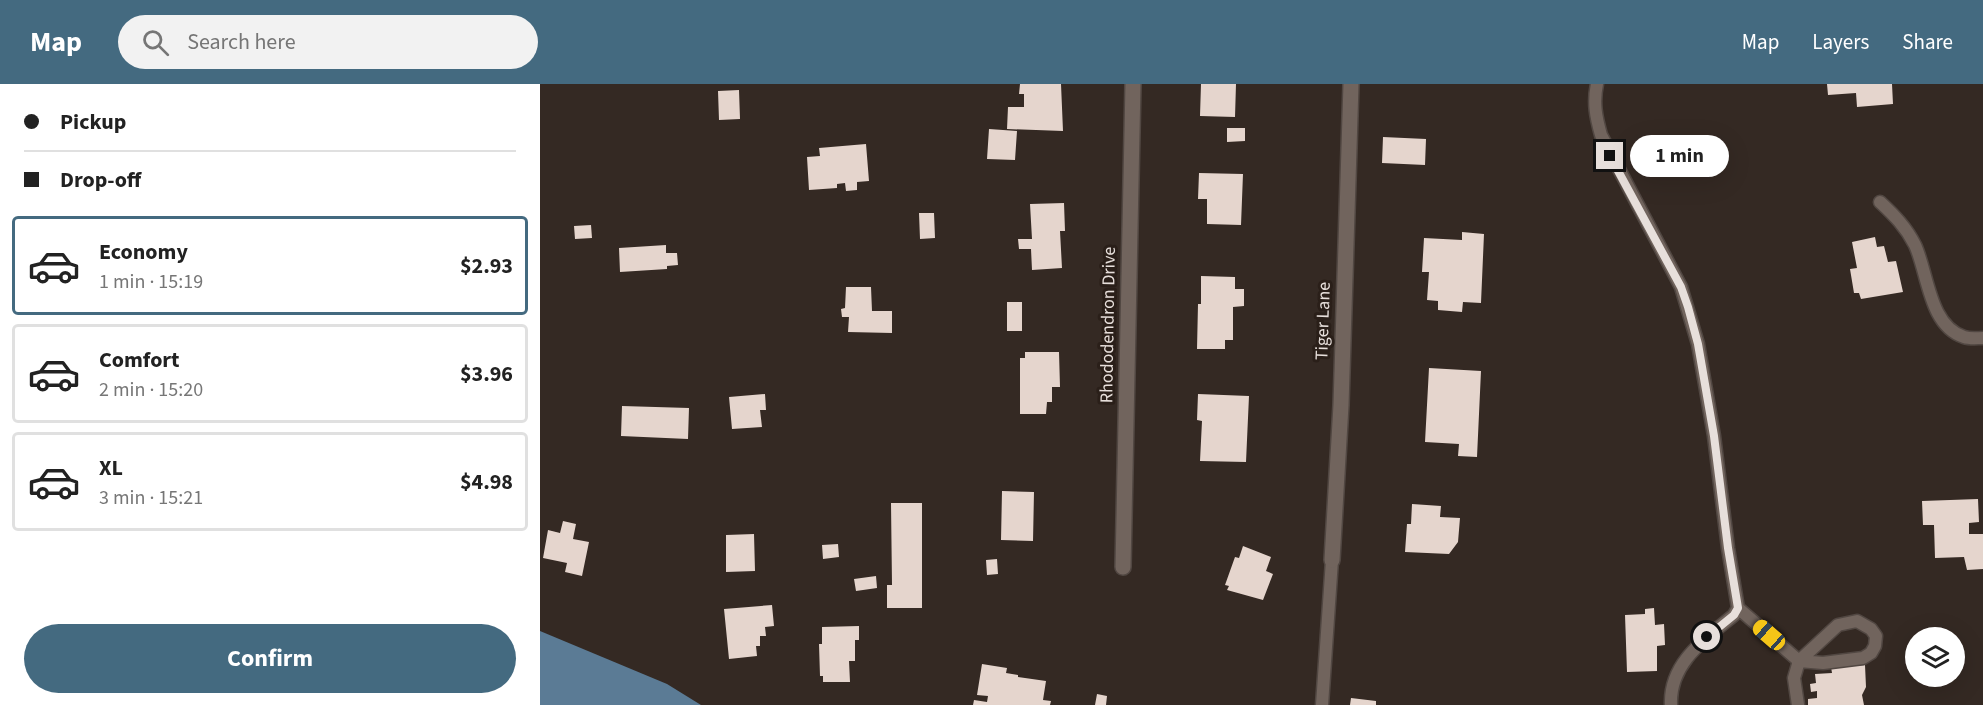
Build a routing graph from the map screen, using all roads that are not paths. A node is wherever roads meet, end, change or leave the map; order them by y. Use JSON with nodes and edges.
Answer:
{"nodes":[{"id":1,"x":1132,"y":84,"type":"edge"},
{"id":2,"x":1352,"y":84,"type":"edge"},
{"id":3,"x":1597,"y":84,"type":"edge"},
{"id":4,"x":1880,"y":202,"type":"dead end"},
{"id":5,"x":1983,"y":338,"type":"edge"},
{"id":6,"x":1332,"y":560,"type":"joint"},
{"id":7,"x":1123,"y":567,"type":"dead end"},
{"id":8,"x":1738,"y":608,"type":"junction"},
{"id":9,"x":1799,"y":662,"type":"junction"},
{"id":10,"x":1322,"y":705,"type":"edge"},
{"id":11,"x":1671,"y":705,"type":"edge"},
{"id":12,"x":1798,"y":705,"type":"edge"}],
"edges":[{"from":1,"to":7,"type":"street","name":"Rhododendron Drive"},
{"from":2,"to":6,"type":"street","name":"Tiger Lane"},
{"from":3,"to":8,"type":"lane"},
{"from":4,"to":5,"type":"lane"},
{"from":6,"to":10,"type":"lane"},
{"from":8,"to":9,"type":"lane"},
{"from":8,"to":11,"type":"lane"},
{"from":9,"to":9,"type":"lane"},
{"from":9,"to":12,"type":"lane"}]}
